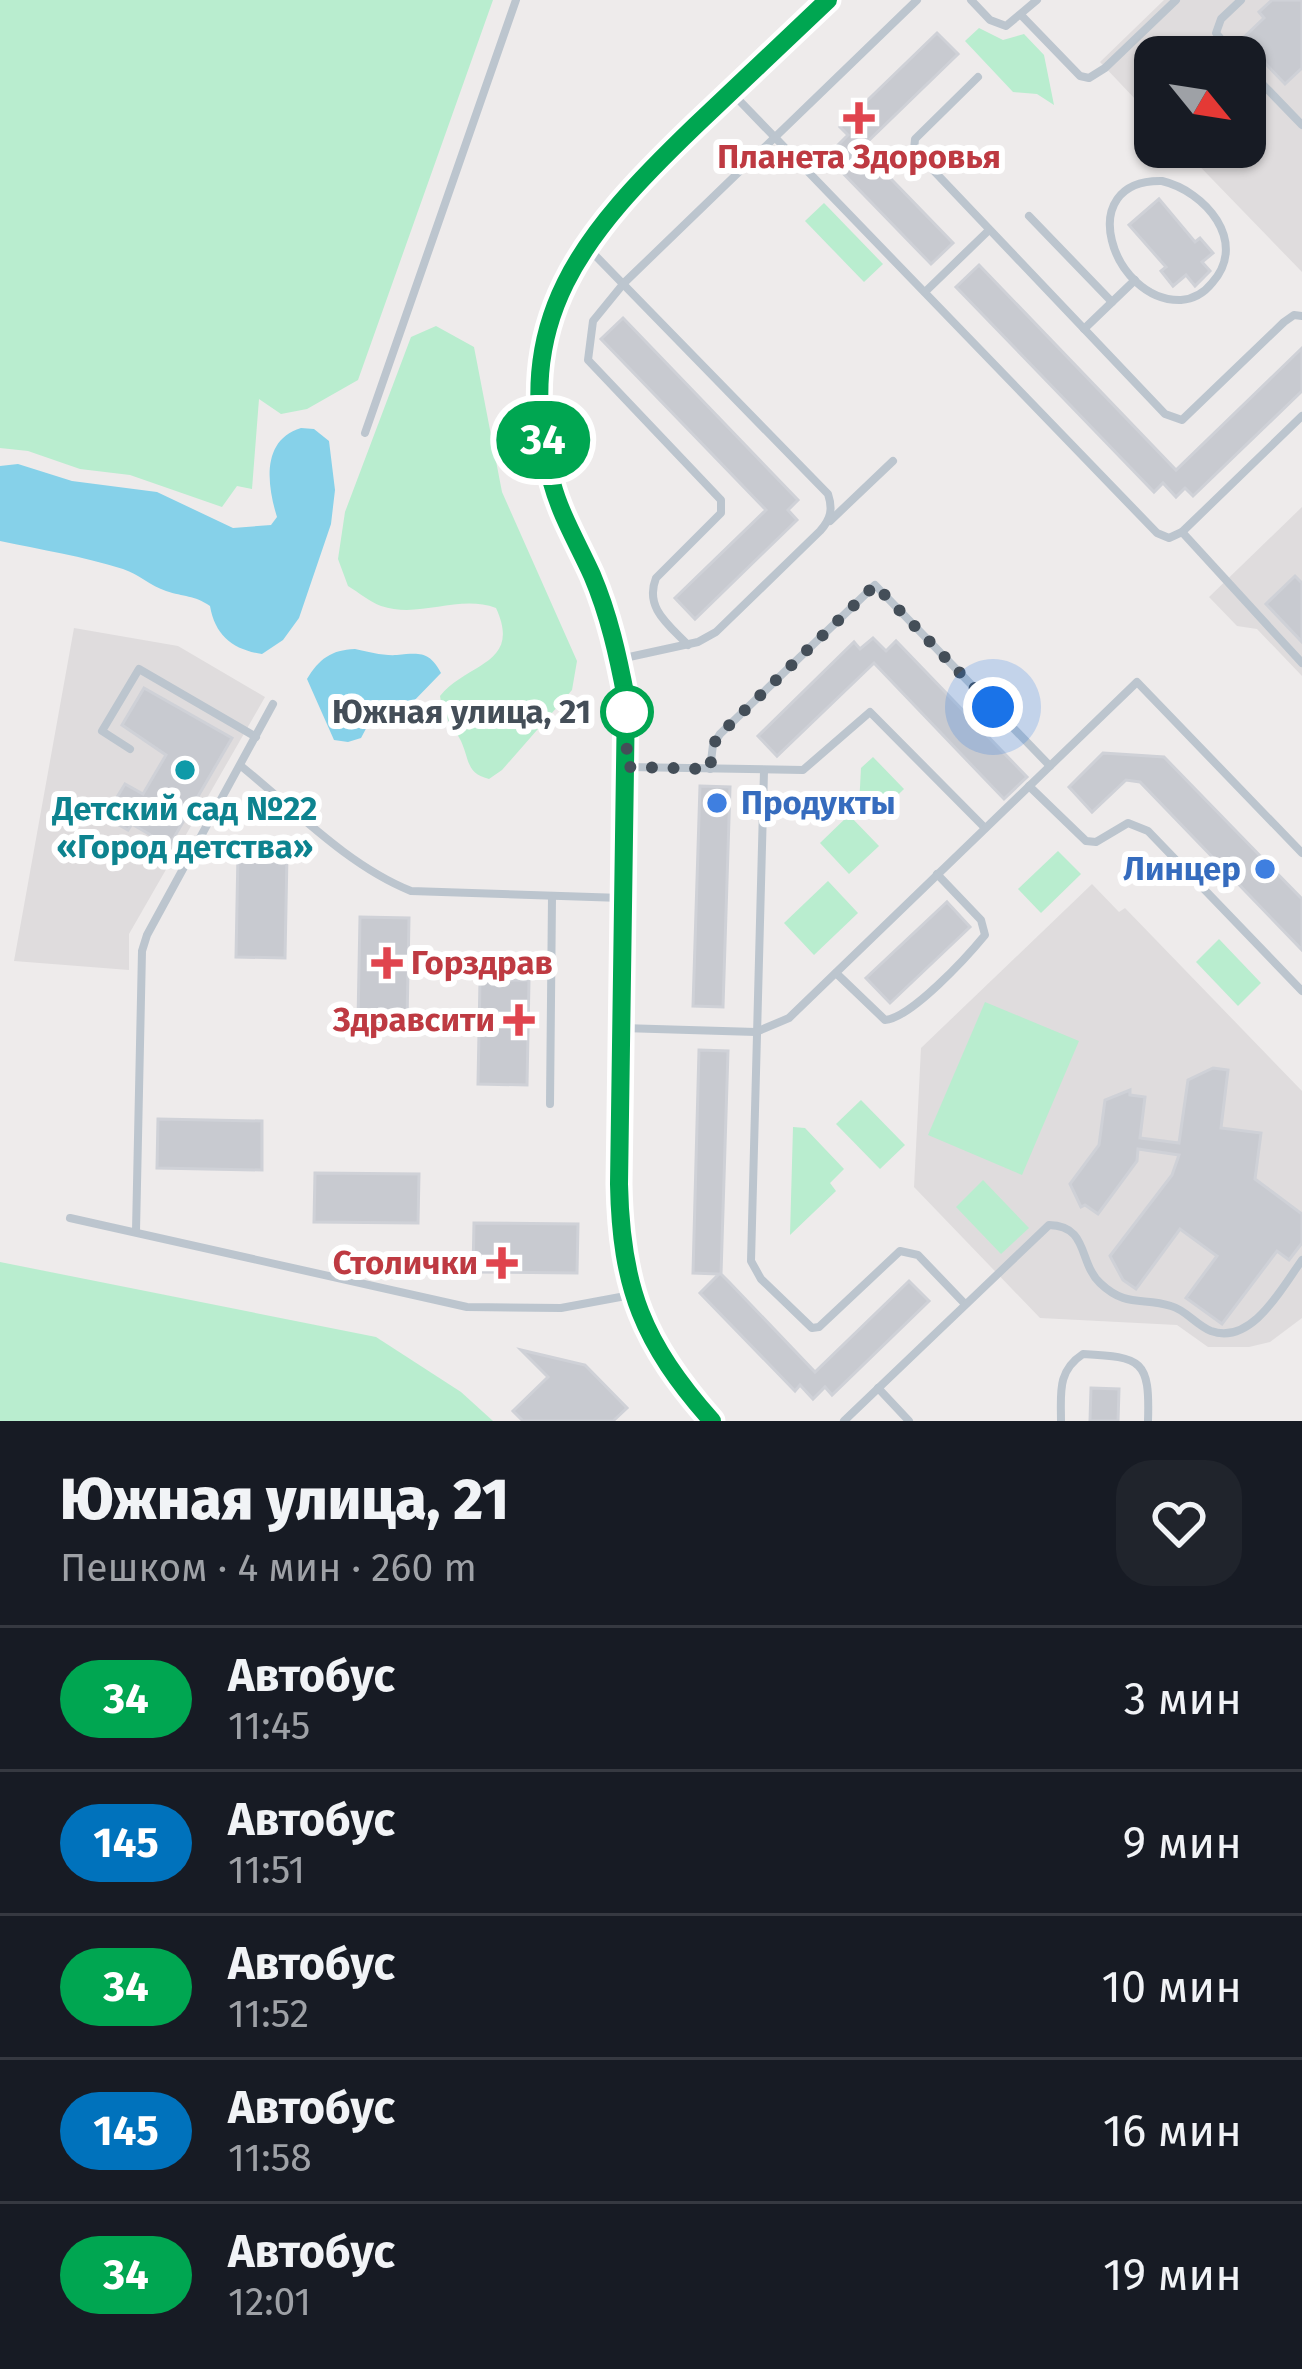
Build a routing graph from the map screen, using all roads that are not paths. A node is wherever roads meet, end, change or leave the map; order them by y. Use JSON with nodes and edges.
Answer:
{"nodes":[{"id":1,"x":516,"y":0,"type":"edge"},
{"id":2,"x":828,"y":0,"type":"edge"},
{"id":3,"x":917,"y":0,"type":"edge"},
{"id":4,"x":971,"y":0,"type":"edge"},
{"id":5,"x":1037,"y":0,"type":"edge"},
{"id":6,"x":1176,"y":0,"type":"edge"},
{"id":7,"x":1241,"y":0,"type":"edge"},
{"id":8,"x":1021,"y":15,"type":"junction"},
{"id":9,"x":1219,"y":36,"type":"edge"},
{"id":10,"x":978,"y":76,"type":"dead end"},
{"id":11,"x":1266,"y":88,"type":"edge"},
{"id":12,"x":731,"y":92,"type":"junction"},
{"id":13,"x":1302,"y":125,"type":"edge"},
{"id":14,"x":775,"y":137,"type":"junction"},
{"id":15,"x":1029,"y":216,"type":"dead end"},
{"id":16,"x":988,"y":231,"type":"junction"},
{"id":17,"x":585,"y":245,"type":"junction"},
{"id":18,"x":1135,"y":280,"type":"junction"},
{"id":19,"x":625,"y":283,"type":"junction"},
{"id":20,"x":925,"y":292,"type":"junction"},
{"id":21,"x":1112,"y":302,"type":"junction"},
{"id":22,"x":1302,"y":316,"type":"edge"},
{"id":23,"x":1084,"y":330,"type":"junction"},
{"id":24,"x":1302,"y":416,"type":"edge"},
{"id":25,"x":365,"y":434,"type":"dead end"},
{"id":26,"x":892,"y":461,"type":"dead end"},
{"id":27,"x":820,"y":531,"type":"junction"},
{"id":28,"x":1182,"y":532,"type":"junction"},
{"id":29,"x":688,"y":645,"type":"junction"},
{"id":30,"x":619,"y":659,"type":"junction"},
{"id":31,"x":1302,"y":663,"type":"edge"},
{"id":32,"x":273,"y":704,"type":"dead end"},
{"id":33,"x":256,"y":737,"type":"junction"},
{"id":34,"x":130,"y":748,"type":"dead end"},
{"id":35,"x":241,"y":766,"type":"junction"},
{"id":36,"x":1050,"y":766,"type":"junction"},
{"id":37,"x":627,"y":767,"type":"junction"},
{"id":38,"x":710,"y":769,"type":"junction"},
{"id":39,"x":764,"y":771,"type":"junction"},
{"id":40,"x":1029,"y":785,"type":"junction"},
{"id":41,"x":985,"y":828,"type":"junction"},
{"id":42,"x":1302,"y":853,"type":"edge"},
{"id":43,"x":938,"y":874,"type":"junction"},
{"id":44,"x":552,"y":897,"type":"junction"},
{"id":45,"x":624,"y":898,"type":"junction"},
{"id":46,"x":836,"y":973,"type":"junction"},
{"id":47,"x":1302,"y":991,"type":"edge"},
{"id":48,"x":622,"y":1028,"type":"junction"},
{"id":49,"x":756,"y":1032,"type":"junction"},
{"id":50,"x":550,"y":1104,"type":"dead end"},
{"id":51,"x":70,"y":1218,"type":"dead end"},
{"id":52,"x":136,"y":1231,"type":"junction"},
{"id":53,"x":1302,"y":1260,"type":"edge"},
{"id":54,"x":632,"y":1295,"type":"junction"},
{"id":55,"x":965,"y":1304,"type":"junction"},
{"id":56,"x":878,"y":1388,"type":"junction"},
{"id":57,"x":712,"y":1421,"type":"edge"},
{"id":58,"x":844,"y":1421,"type":"edge"},
{"id":59,"x":909,"y":1421,"type":"edge"},
{"id":60,"x":1061,"y":1421,"type":"edge"},
{"id":61,"x":1148,"y":1421,"type":"edge"}],
"edges":[{"from":1,"to":25,"type":"lane"},
{"from":2,"to":12,"type":"street"},
{"from":3,"to":14,"type":"lane"},
{"from":4,"to":8,"type":"lane"},
{"from":5,"to":8,"type":"lane"},
{"from":6,"to":8,"type":"lane"},
{"from":7,"to":9,"type":"lane"},
{"from":10,"to":16,"type":"lane"},
{"from":11,"to":13,"type":"lane"},
{"from":12,"to":14,"type":"lane"},
{"from":12,"to":17,"type":"street"},
{"from":14,"to":19,"type":"lane"},
{"from":14,"to":20,"type":"lane"},
{"from":15,"to":21,"type":"lane"},
{"from":16,"to":20,"type":"lane"},
{"from":16,"to":23,"type":"lane"},
{"from":17,"to":19,"type":"lane"},
{"from":17,"to":30,"type":"street"},
{"from":18,"to":18,"type":"lane"},
{"from":18,"to":21,"type":"lane"},
{"from":19,"to":27,"type":"lane"},
{"from":19,"to":29,"type":"lane"},
{"from":20,"to":28,"type":"lane"},
{"from":21,"to":23,"type":"lane"},
{"from":22,"to":23,"type":"lane"},
{"from":24,"to":28,"type":"lane"},
{"from":26,"to":27,"type":"lane"},
{"from":27,"to":29,"type":"lane"},
{"from":28,"to":31,"type":"lane"},
{"from":29,"to":30,"type":"lane"},
{"from":30,"to":37,"type":"street"},
{"from":32,"to":33,"type":"lane"},
{"from":33,"to":34,"type":"lane"},
{"from":33,"to":35,"type":"lane"},
{"from":35,"to":44,"type":"lane"},
{"from":35,"to":52,"type":"lane"},
{"from":36,"to":38,"type":"lane"},
{"from":36,"to":40,"type":"lane"},
{"from":36,"to":42,"type":"lane"},
{"from":37,"to":38,"type":"lane"},
{"from":37,"to":45,"type":"street"},
{"from":38,"to":39,"type":"lane"},
{"from":39,"to":41,"type":"lane"},
{"from":39,"to":49,"type":"lane"},
{"from":40,"to":41,"type":"lane"},
{"from":40,"to":47,"type":"lane"},
{"from":41,"to":43,"type":"lane"},
{"from":43,"to":46,"type":"lane"},
{"from":43,"to":46,"type":"lane"},
{"from":44,"to":45,"type":"lane"},
{"from":44,"to":50,"type":"lane"},
{"from":45,"to":48,"type":"street"},
{"from":46,"to":49,"type":"lane"},
{"from":48,"to":49,"type":"lane"},
{"from":48,"to":54,"type":"street"},
{"from":49,"to":55,"type":"lane"},
{"from":51,"to":52,"type":"lane"},
{"from":52,"to":54,"type":"lane"},
{"from":53,"to":55,"type":"lane"},
{"from":54,"to":57,"type":"street"},
{"from":55,"to":56,"type":"lane"},
{"from":56,"to":58,"type":"lane"},
{"from":56,"to":59,"type":"lane"},
{"from":60,"to":61,"type":"lane"}]}
